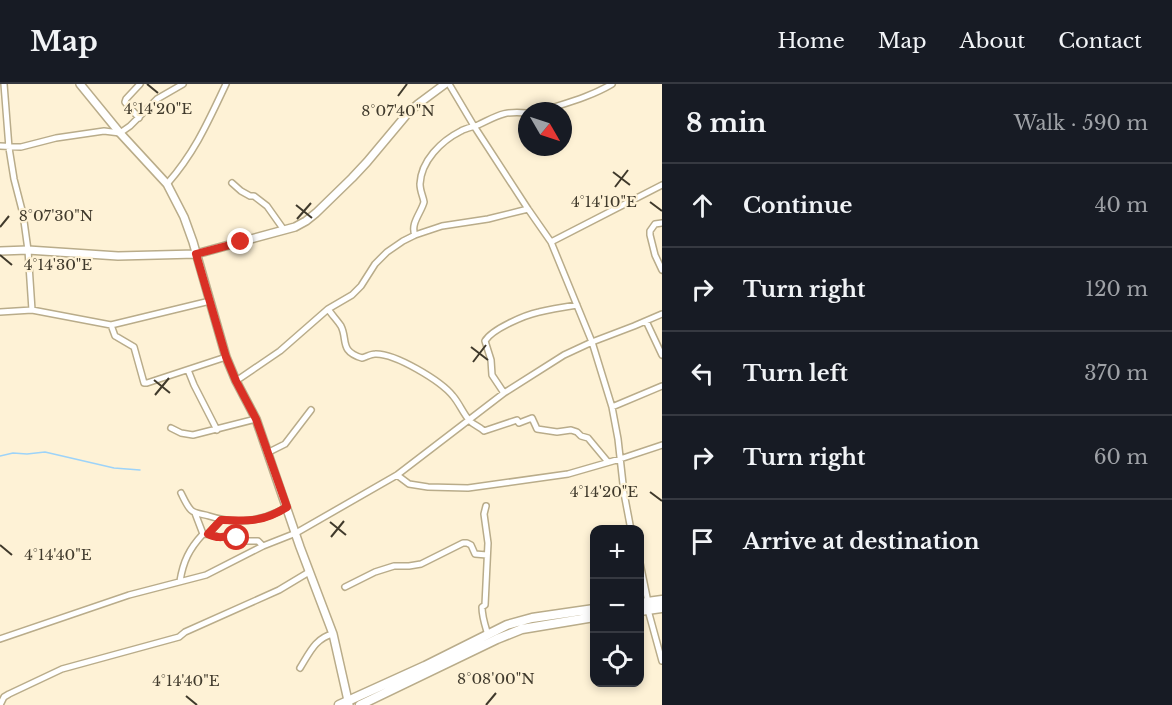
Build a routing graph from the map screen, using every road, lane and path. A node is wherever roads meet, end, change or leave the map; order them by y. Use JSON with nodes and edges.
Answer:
{"nodes":[{"id":1,"x":4,"y":84,"type":"edge"},
{"id":2,"x":80,"y":84,"type":"edge"},
{"id":3,"x":140,"y":84,"type":"edge"},
{"id":4,"x":183,"y":84,"type":"edge"},
{"id":5,"x":226,"y":84,"type":"edge"},
{"id":6,"x":447,"y":84,"type":"edge"},
{"id":7,"x":612,"y":84,"type":"edge"},
{"id":8,"x":570,"y":102,"type":"edge"},
{"id":9,"x":518,"y":112,"type":"edge"},
{"id":10,"x":139,"y":118,"type":"junction"},
{"id":11,"x":474,"y":126,"type":"junction"},
{"id":12,"x":120,"y":133,"type":"junction"},
{"id":13,"x":0,"y":146,"type":"edge"},
{"id":14,"x":9,"y":148,"type":"junction"},
{"id":15,"x":232,"y":183,"type":"dead end"},
{"id":16,"x":167,"y":184,"type":"junction"},
{"id":17,"x":662,"y":185,"type":"edge"},
{"id":18,"x":528,"y":208,"type":"junction"},
{"id":19,"x":662,"y":223,"type":"edge"},
{"id":20,"x":284,"y":230,"type":"junction"},
{"id":21,"x":415,"y":235,"type":"junction"},
{"id":22,"x":551,"y":242,"type":"junction"},
{"id":23,"x":28,"y":250,"type":"junction"},
{"id":24,"x":0,"y":251,"type":"edge"},
{"id":25,"x":196,"y":254,"type":"junction"},
{"id":26,"x":662,"y":270,"type":"edge"},
{"id":27,"x":210,"y":301,"type":"junction"},
{"id":28,"x":577,"y":305,"type":"junction"},
{"id":29,"x":328,"y":309,"type":"junction"},
{"id":30,"x":32,"y":310,"type":"junction"},
{"id":31,"x":0,"y":312,"type":"edge"},
{"id":32,"x":662,"y":314,"type":"edge"},
{"id":33,"x":646,"y":321,"type":"junction"},
{"id":34,"x":111,"y":325,"type":"junction"},
{"id":35,"x":592,"y":342,"type":"junction"},
{"id":36,"x":662,"y":355,"type":"edge"},
{"id":37,"x":226,"y":357,"type":"junction"},
{"id":38,"x":188,"y":370,"type":"junction"},
{"id":39,"x":236,"y":381,"type":"junction"},
{"id":40,"x":662,"y":386,"type":"edge"},
{"id":41,"x":504,"y":393,"type":"junction"},
{"id":42,"x":612,"y":407,"type":"junction"},
{"id":43,"x":311,"y":410,"type":"dead end"},
{"id":44,"x":256,"y":419,"type":"junction"},
{"id":45,"x":468,"y":420,"type":"junction"},
{"id":46,"x":171,"y":428,"type":"dead end"},
{"id":47,"x":217,"y":430,"type":"junction"},
{"id":48,"x":662,"y":445,"type":"edge"},
{"id":49,"x":269,"y":452,"type":"junction"},
{"id":50,"x":620,"y":459,"type":"junction"},
{"id":51,"x":608,"y":462,"type":"junction"},
{"id":52,"x":397,"y":475,"type":"junction"},
{"id":53,"x":181,"y":493,"type":"dead end"},
{"id":54,"x":486,"y":506,"type":"dead end"},
{"id":55,"x":287,"y":507,"type":"junction"},
{"id":56,"x":195,"y":513,"type":"junction"},
{"id":57,"x":221,"y":520,"type":"junction"},
{"id":58,"x":630,"y":525,"type":"edge"},
{"id":59,"x":296,"y":533,"type":"junction"},
{"id":60,"x":206,"y":534,"type":"junction"},
{"id":61,"x":262,"y":546,"type":"junction"},
{"id":62,"x":487,"y":555,"type":"junction"},
{"id":63,"x":309,"y":572,"type":"junction"},
{"id":64,"x":180,"y":581,"type":"junction"},
{"id":65,"x":345,"y":587,"type":"dead end"},
{"id":66,"x":662,"y":600,"type":"edge"},
{"id":67,"x":644,"y":607,"type":"edge"},
{"id":68,"x":662,"y":608,"type":"edge"},
{"id":69,"x":590,"y":610,"type":"edge"},
{"id":70,"x":590,"y":618,"type":"edge"},
{"id":71,"x":333,"y":634,"type":"junction"},
{"id":72,"x":488,"y":634,"type":"junction"},
{"id":73,"x":0,"y":639,"type":"edge"},
{"id":74,"x":662,"y":661,"type":"edge"},
{"id":75,"x":300,"y":668,"type":"dead end"},
{"id":76,"x":345,"y":704,"type":"edge"},
{"id":77,"x":0,"y":705,"type":"edge"},
{"id":78,"x":360,"y":705,"type":"edge"}],
"edges":[{"from":1,"to":14,"type":"street"},
{"from":2,"to":12,"type":"street"},
{"from":3,"to":10,"type":"street"},
{"from":4,"to":10,"type":"street"},
{"from":5,"to":16,"type":"street"},
{"from":6,"to":11,"type":"street"},
{"from":6,"to":20,"type":"street"},
{"from":7,"to":8,"type":"street"},
{"from":9,"to":11,"type":"street"},
{"from":10,"to":12,"type":"street"},
{"from":11,"to":18,"type":"street"},
{"from":11,"to":21,"type":"street"},
{"from":12,"to":14,"type":"street"},
{"from":12,"to":16,"type":"street"},
{"from":13,"to":14,"type":"street"},
{"from":14,"to":23,"type":"street"},
{"from":15,"to":20,"type":"street"},
{"from":16,"to":25,"type":"street"},
{"from":17,"to":22,"type":"street"},
{"from":18,"to":21,"type":"street"},
{"from":18,"to":22,"type":"street"},
{"from":19,"to":26,"type":"street"},
{"from":20,"to":25,"type":"street"},
{"from":21,"to":29,"type":"street"},
{"from":22,"to":28,"type":"street"},
{"from":23,"to":24,"type":"street"},
{"from":23,"to":25,"type":"street"},
{"from":23,"to":30,"type":"street"},
{"from":25,"to":27,"type":"street"},
{"from":27,"to":34,"type":"street"},
{"from":27,"to":37,"type":"street"},
{"from":28,"to":35,"type":"street"},
{"from":28,"to":41,"type":"street"},
{"from":29,"to":39,"type":"street"},
{"from":29,"to":45,"type":"street"},
{"from":30,"to":31,"type":"street"},
{"from":30,"to":34,"type":"street"},
{"from":32,"to":33,"type":"street"},
{"from":33,"to":35,"type":"street"},
{"from":33,"to":36,"type":"street"},
{"from":34,"to":38,"type":"street"},
{"from":35,"to":41,"type":"street"},
{"from":35,"to":42,"type":"street"},
{"from":37,"to":38,"type":"street"},
{"from":37,"to":39,"type":"street"},
{"from":38,"to":47,"type":"street"},
{"from":39,"to":44,"type":"street"},
{"from":40,"to":42,"type":"street"},
{"from":41,"to":45,"type":"street"},
{"from":42,"to":50,"type":"street"},
{"from":43,"to":49,"type":"street"},
{"from":44,"to":47,"type":"street"},
{"from":44,"to":49,"type":"street"},
{"from":45,"to":51,"type":"street"},
{"from":45,"to":52,"type":"street"},
{"from":46,"to":47,"type":"street"},
{"from":48,"to":50,"type":"street"},
{"from":49,"to":55,"type":"street"},
{"from":50,"to":51,"type":"street"},
{"from":50,"to":58,"type":"street"},
{"from":51,"to":52,"type":"street"},
{"from":52,"to":59,"type":"street"},
{"from":53,"to":56,"type":"street"},
{"from":54,"to":62,"type":"street"},
{"from":55,"to":57,"type":"street"},
{"from":55,"to":59,"type":"street"},
{"from":56,"to":57,"type":"street"},
{"from":56,"to":60,"type":"street"},
{"from":57,"to":60,"type":"street"},
{"from":59,"to":61,"type":"street"},
{"from":59,"to":63,"type":"street"},
{"from":60,"to":61,"type":"street"},
{"from":60,"to":64,"type":"street"},
{"from":61,"to":64,"type":"street"},
{"from":62,"to":65,"type":"street"},
{"from":62,"to":72,"type":"street"},
{"from":63,"to":71,"type":"street"},
{"from":63,"to":77,"type":"street"},
{"from":64,"to":73,"type":"street"},
{"from":66,"to":67,"type":"main road"},
{"from":67,"to":68,"type":"main road"},
{"from":67,"to":74,"type":"street"},
{"from":69,"to":72,"type":"main road"},
{"from":70,"to":78,"type":"main road"},
{"from":71,"to":75,"type":"street"},
{"from":71,"to":76,"type":"street"},
{"from":72,"to":76,"type":"main road"}]}
